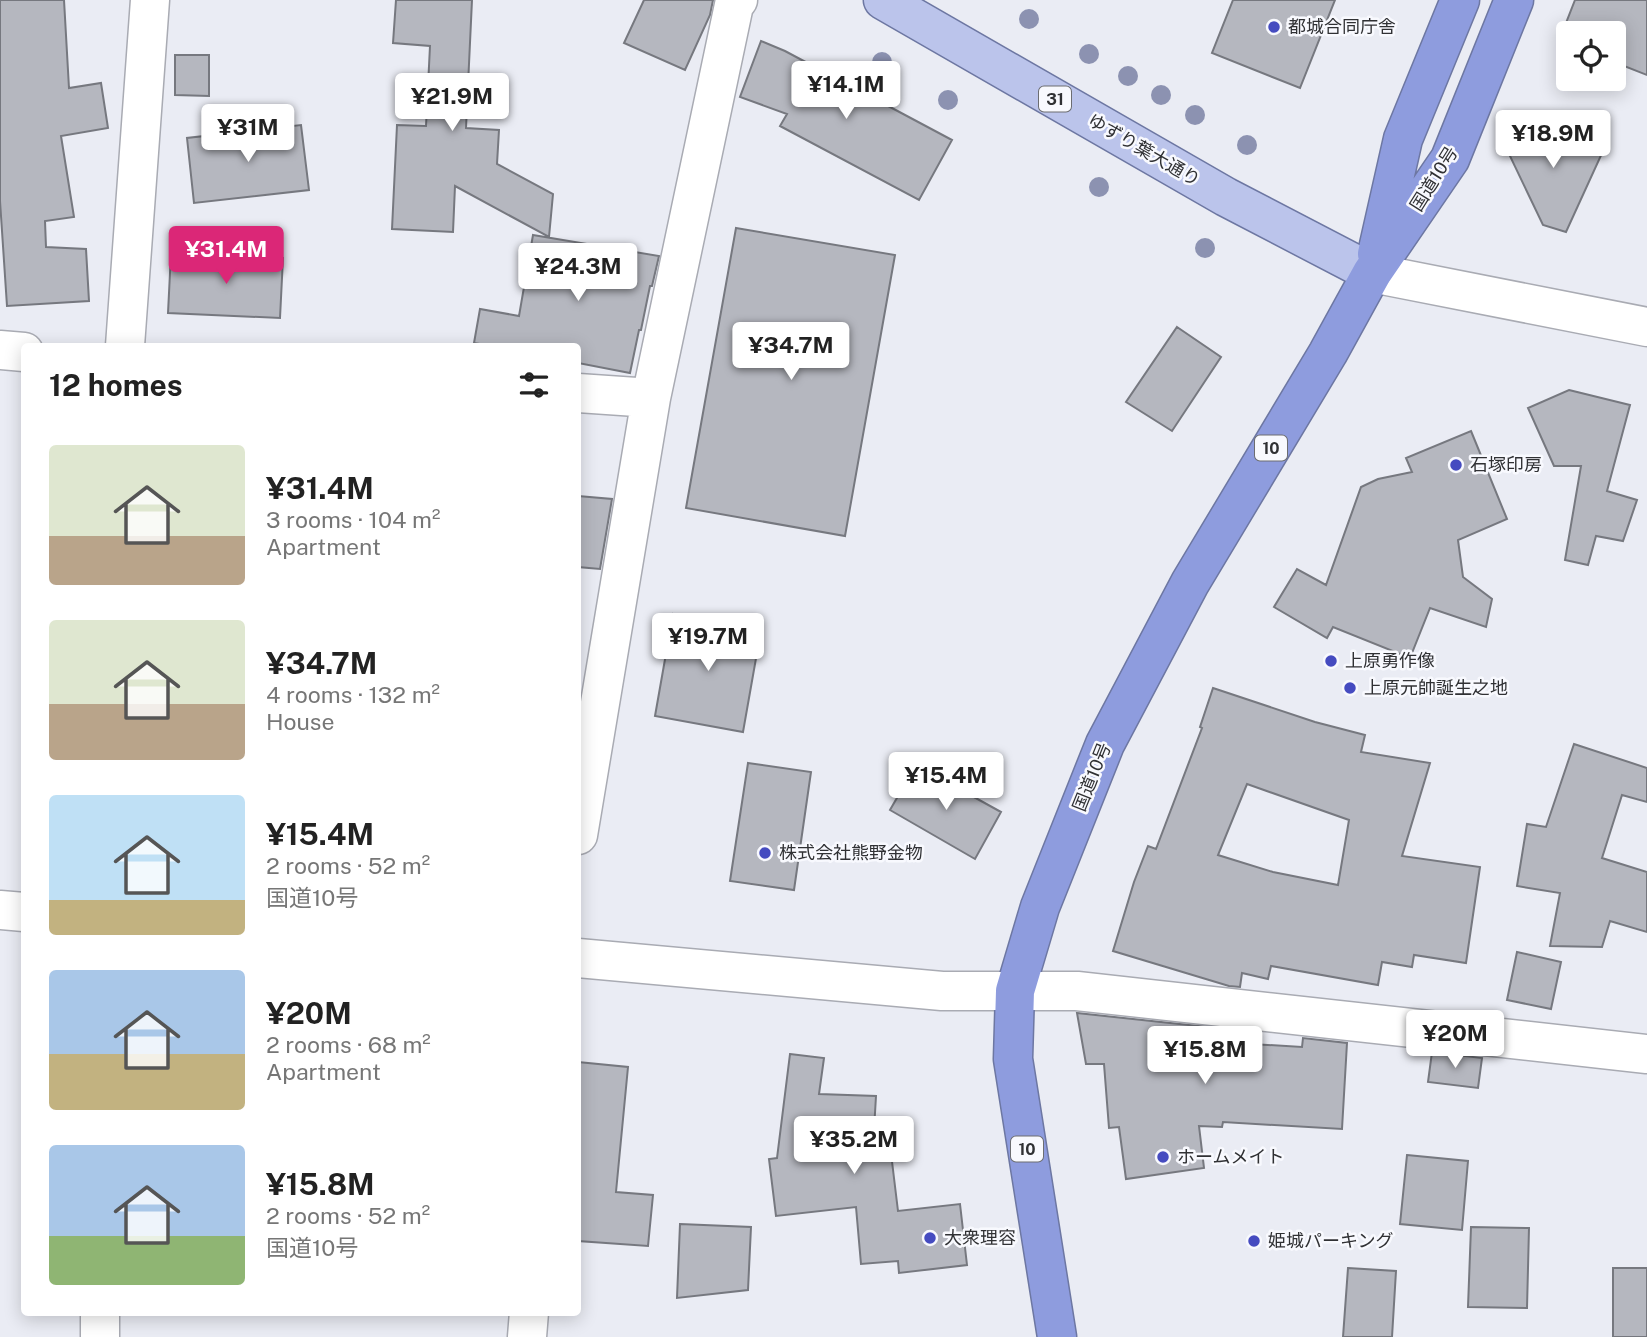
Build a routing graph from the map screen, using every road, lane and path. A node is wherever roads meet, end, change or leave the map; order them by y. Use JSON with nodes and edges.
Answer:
{"nodes":[{"id":1,"x":150,"y":0,"type":"edge"},
{"id":2,"x":738,"y":0,"type":"edge"},
{"id":3,"x":883,"y":0,"type":"edge"},
{"id":4,"x":1460,"y":0,"type":"edge"},
{"id":5,"x":1514,"y":0,"type":"edge"},
{"id":6,"x":1372,"y":273,"type":"junction"},
{"id":7,"x":1647,"y":327,"type":"edge"},
{"id":8,"x":125,"y":343,"type":"edge"},
{"id":9,"x":0,"y":350,"type":"edge"},
{"id":10,"x":21,"y":352,"type":"edge"},
{"id":11,"x":581,"y":393,"type":"edge"},
{"id":12,"x":651,"y":398,"type":"junction"},
{"id":13,"x":581,"y":817,"type":"edge"},
{"id":14,"x":0,"y":910,"type":"edge"},
{"id":15,"x":21,"y":912,"type":"edge"},
{"id":16,"x":581,"y":958,"type":"edge"},
{"id":17,"x":1015,"y":991,"type":"junction"},
{"id":18,"x":1647,"y":1054,"type":"edge"},
{"id":19,"x":100,"y":1316,"type":"edge"},
{"id":20,"x":529,"y":1316,"type":"edge"},
{"id":21,"x":100,"y":1337,"type":"edge"},
{"id":22,"x":527,"y":1337,"type":"edge"},
{"id":23,"x":1057,"y":1337,"type":"edge"}],
"edges":[{"from":1,"to":8,"type":"street"},
{"from":2,"to":12,"type":"street"},
{"from":3,"to":6,"type":"main road","name":"ゆずり葉大通り","number":"31"},
{"from":4,"to":6,"type":"highway","name":"国道10号","number":"10"},
{"from":5,"to":6,"type":"highway","name":"国道10号","number":"10"},
{"from":6,"to":7,"type":"street"},
{"from":6,"to":17,"type":"highway","name":"国道10号","number":"10"},
{"from":9,"to":10,"type":"street"},
{"from":11,"to":12,"type":"street"},
{"from":12,"to":13,"type":"street"},
{"from":14,"to":15,"type":"street"},
{"from":16,"to":17,"type":"street"},
{"from":17,"to":18,"type":"street"},
{"from":17,"to":23,"type":"highway","name":"国道10号","number":"10"},
{"from":19,"to":21,"type":"street"},
{"from":20,"to":22,"type":"street"}]}
